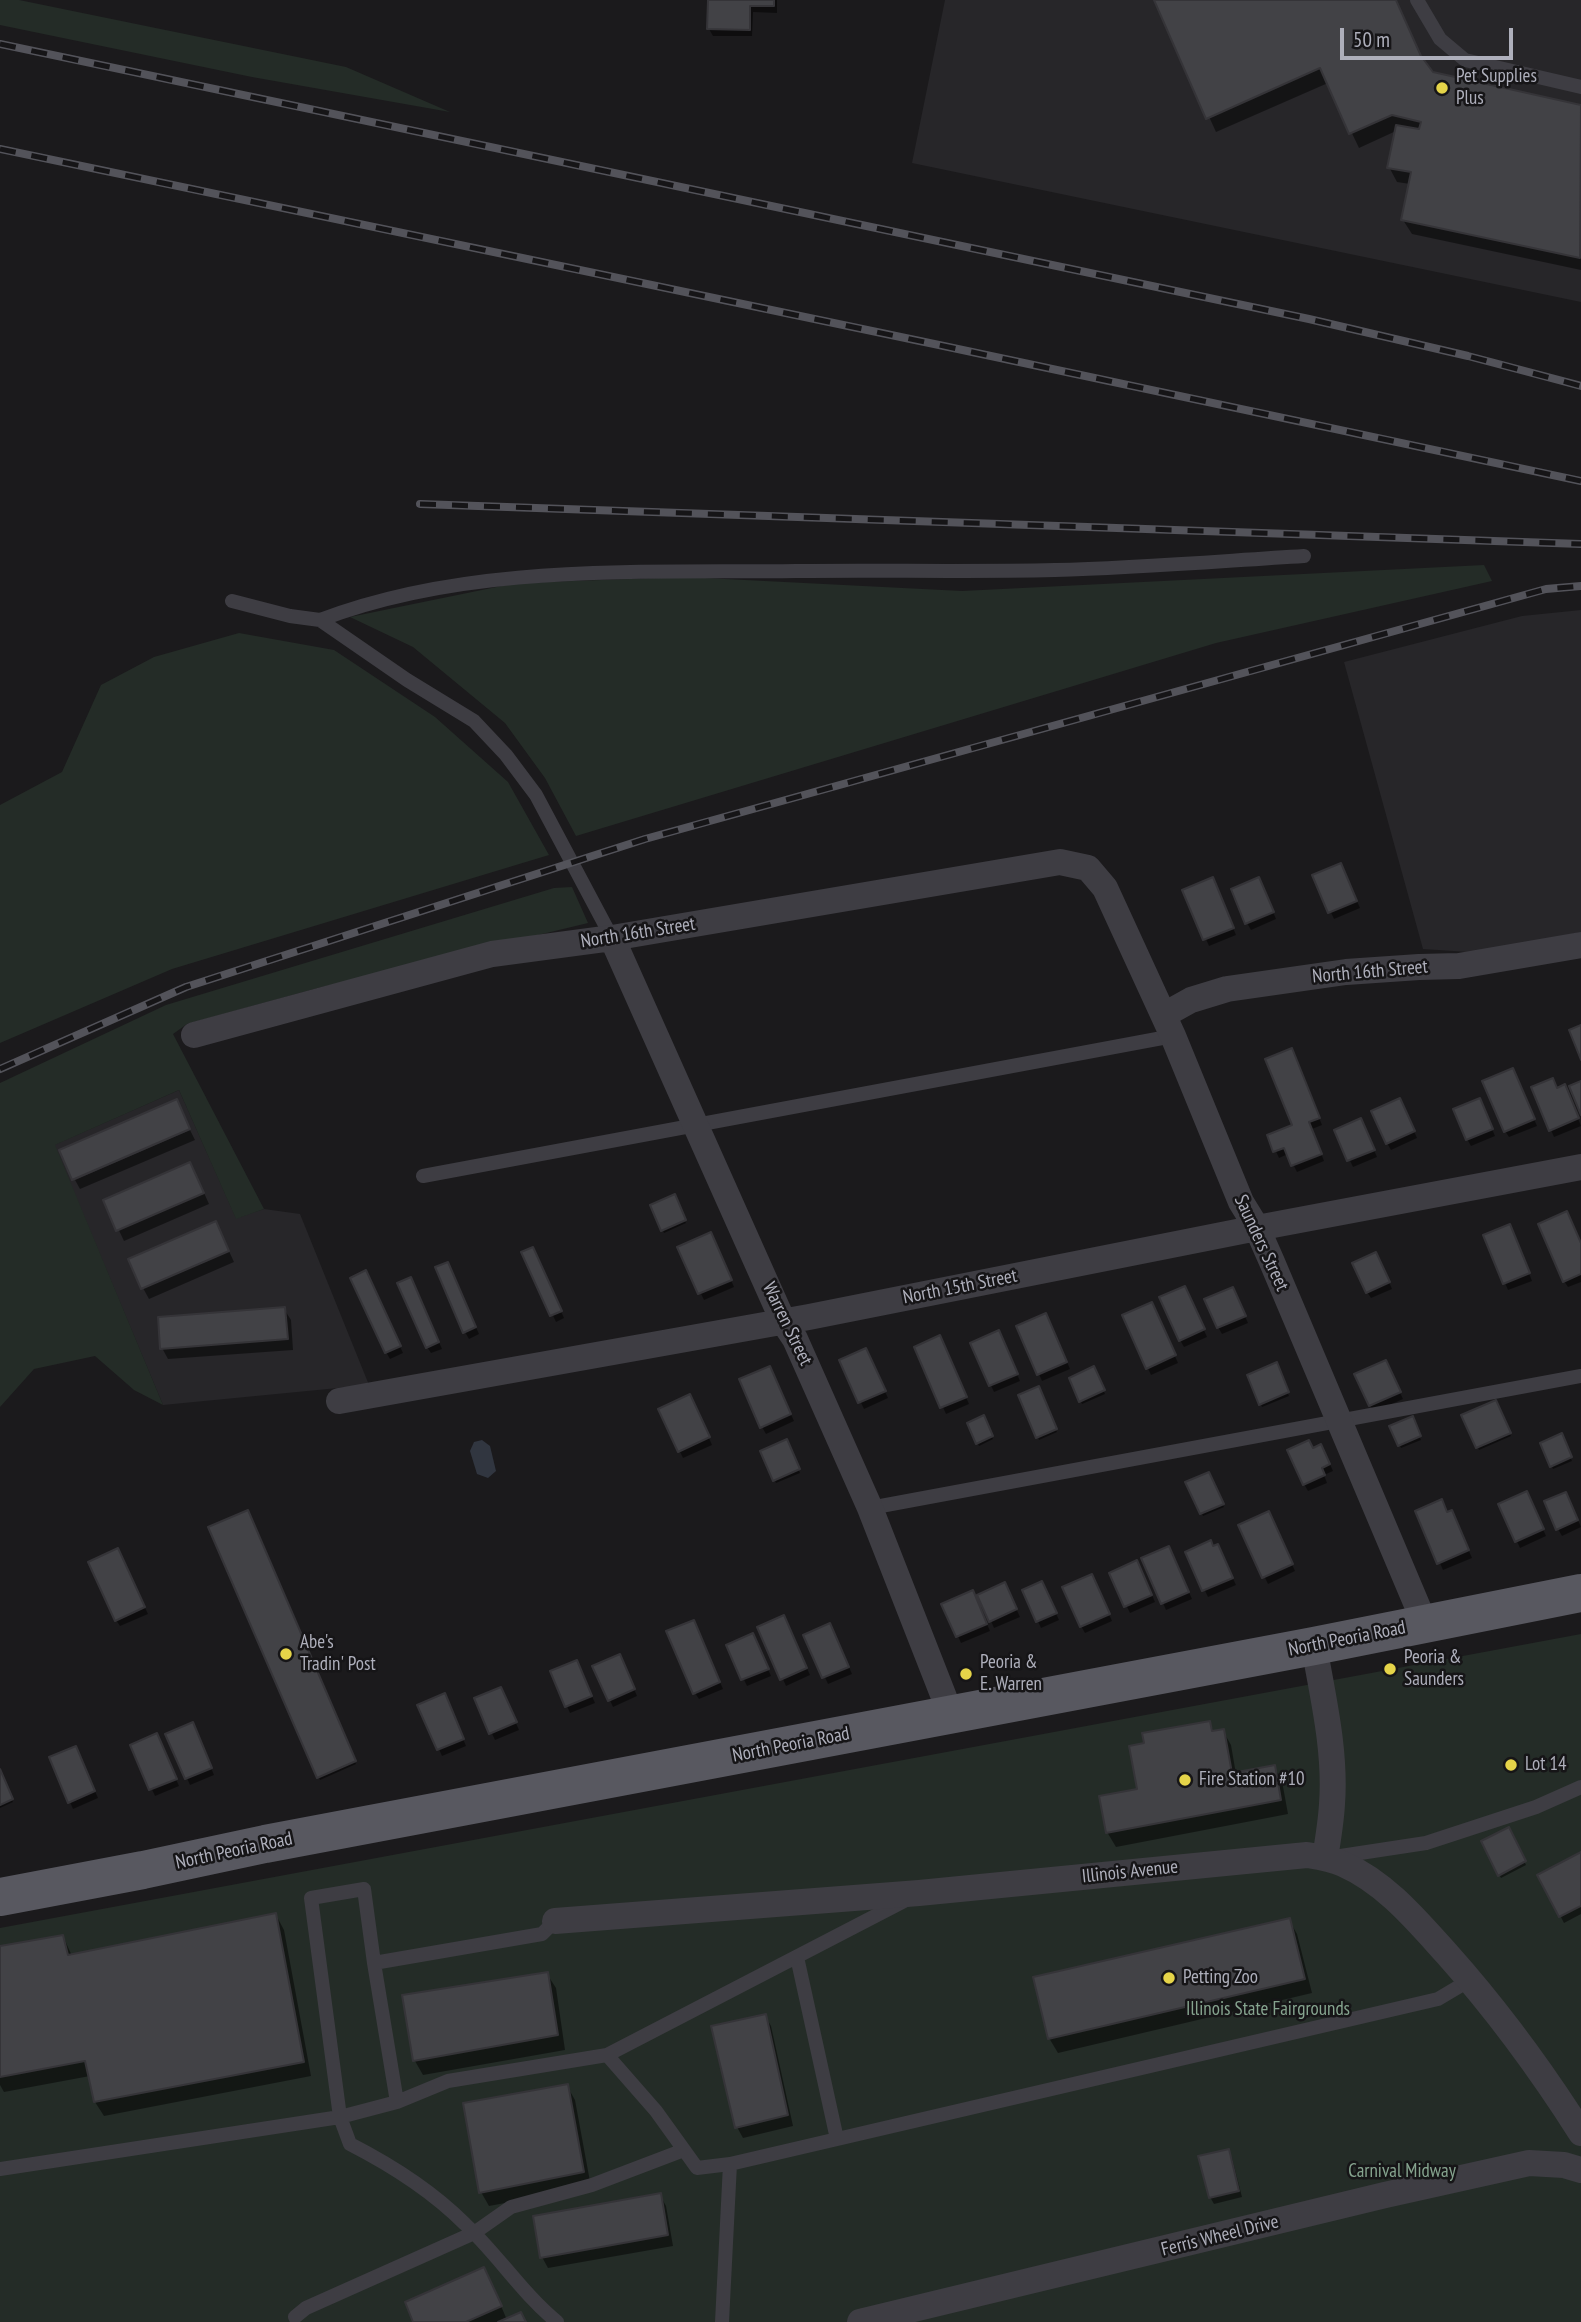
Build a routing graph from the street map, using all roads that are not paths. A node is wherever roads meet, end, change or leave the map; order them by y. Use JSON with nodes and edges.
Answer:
{"nodes":[{"id":1,"x":1417,"y":0,"type":"edge"},
{"id":2,"x":1581,"y":87,"type":"edge"},
{"id":3,"x":1304,"y":555,"type":"dead end"},
{"id":4,"x":232,"y":601,"type":"dead end"},
{"id":5,"x":320,"y":620,"type":"junction"},
{"id":6,"x":1088,"y":868,"type":"joint"},
{"id":7,"x":612,"y":938,"type":"junction"},
{"id":8,"x":1581,"y":945,"type":"edge"},
{"id":9,"x":1168,"y":1026,"type":"junction"},
{"id":10,"x":194,"y":1035,"type":"dead end"},
{"id":11,"x":696,"y":1125,"type":"junction"},
{"id":12,"x":1581,"y":1167,"type":"edge"},
{"id":13,"x":423,"y":1176,"type":"dead end"},
{"id":14,"x":1257,"y":1228,"type":"junction"},
{"id":15,"x":783,"y":1321,"type":"junction"},
{"id":16,"x":1581,"y":1376,"type":"edge"},
{"id":17,"x":339,"y":1401,"type":"dead end"},
{"id":18,"x":1340,"y":1421,"type":"junction"},
{"id":19,"x":870,"y":1508,"type":"junction"},
{"id":20,"x":1581,"y":1593,"type":"edge"},
{"id":21,"x":1425,"y":1624,"type":"junction"},
{"id":22,"x":1314,"y":1646,"type":"junction"},
{"id":23,"x":951,"y":1715,"type":"junction"},
{"id":24,"x":1581,"y":1787,"type":"edge"},
{"id":25,"x":1325,"y":1858,"type":"junction"},
{"id":26,"x":919,"y":1893,"type":"junction"},
{"id":27,"x":0,"y":1897,"type":"edge"},
{"id":28,"x":555,"y":1921,"type":"joint"},
{"id":29,"x":797,"y":1956,"type":"junction"},
{"id":30,"x":374,"y":1963,"type":"junction"},
{"id":31,"x":1471,"y":1980,"type":"junction"},
{"id":32,"x":607,"y":2055,"type":"junction"},
{"id":33,"x":397,"y":2102,"type":"junction"},
{"id":34,"x":340,"y":2117,"type":"junction"},
{"id":35,"x":1581,"y":2133,"type":"edge"},
{"id":36,"x":837,"y":2139,"type":"junction"},
{"id":37,"x":684,"y":2150,"type":"junction"},
{"id":38,"x":730,"y":2164,"type":"junction"},
{"id":39,"x":0,"y":2169,"type":"edge"},
{"id":40,"x":1581,"y":2170,"type":"edge"},
{"id":41,"x":474,"y":2234,"type":"junction"},
{"id":42,"x":295,"y":2317,"type":"dead end"},
{"id":43,"x":557,"y":2322,"type":"edge"},
{"id":44,"x":722,"y":2322,"type":"edge"},
{"id":45,"x":860,"y":2322,"type":"edge"}],
"edges":[{"from":1,"to":2,"type":"lane"},
{"from":3,"to":5,"type":"lane"},
{"from":4,"to":5,"type":"lane"},
{"from":5,"to":7,"type":"lane"},
{"from":6,"to":7,"type":"street","name":"North 16th Street"},
{"from":6,"to":9,"type":"street","name":"Saunders Street"},
{"from":7,"to":10,"type":"street","name":"North 16th Street"},
{"from":7,"to":11,"type":"street","name":"Warren Street"},
{"from":8,"to":9,"type":"street","name":"North 16th Street"},
{"from":9,"to":11,"type":"lane"},
{"from":9,"to":14,"type":"street","name":"Saunders Street"},
{"from":11,"to":13,"type":"lane"},
{"from":11,"to":15,"type":"street","name":"Warren Street"},
{"from":12,"to":14,"type":"street","name":"North 15th Street"},
{"from":14,"to":15,"type":"street","name":"North 15th Street"},
{"from":14,"to":18,"type":"street","name":"Saunders Street"},
{"from":15,"to":17,"type":"street","name":"North 15th Street"},
{"from":15,"to":19,"type":"street","name":"Warren Street"},
{"from":16,"to":18,"type":"lane"},
{"from":18,"to":19,"type":"lane"},
{"from":18,"to":21,"type":"street","name":"Saunders Street"},
{"from":19,"to":23,"type":"street","name":"Warren Street"},
{"from":20,"to":21,"type":"main road","name":"North Peoria Road"},
{"from":21,"to":22,"type":"main road","name":"North Peoria Road"},
{"from":22,"to":23,"type":"main road","name":"North Peoria Road"},
{"from":22,"to":25,"type":"street"},
{"from":23,"to":27,"type":"main road","name":"North Peoria Road"},
{"from":24,"to":25,"type":"lane"},
{"from":25,"to":26,"type":"street","name":"Illinois Avenue"},
{"from":25,"to":31,"type":"street","name":"Illinois Avenue"},
{"from":26,"to":28,"type":"street","name":"Illinois Avenue"},
{"from":26,"to":29,"type":"lane"},
{"from":28,"to":30,"type":"lane"},
{"from":29,"to":32,"type":"lane"},
{"from":29,"to":36,"type":"lane"},
{"from":30,"to":33,"type":"lane"},
{"from":30,"to":34,"type":"lane"},
{"from":31,"to":35,"type":"street","name":"Illinois Avenue"},
{"from":31,"to":36,"type":"lane"},
{"from":32,"to":33,"type":"lane"},
{"from":32,"to":37,"type":"lane"},
{"from":33,"to":34,"type":"lane"},
{"from":34,"to":39,"type":"lane"},
{"from":34,"to":41,"type":"lane"},
{"from":36,"to":38,"type":"lane"},
{"from":37,"to":38,"type":"lane"},
{"from":37,"to":41,"type":"lane"},
{"from":38,"to":44,"type":"lane"},
{"from":40,"to":45,"type":"street","name":"Ferris Wheel Drive"},
{"from":41,"to":42,"type":"lane"},
{"from":41,"to":43,"type":"lane"}]}
